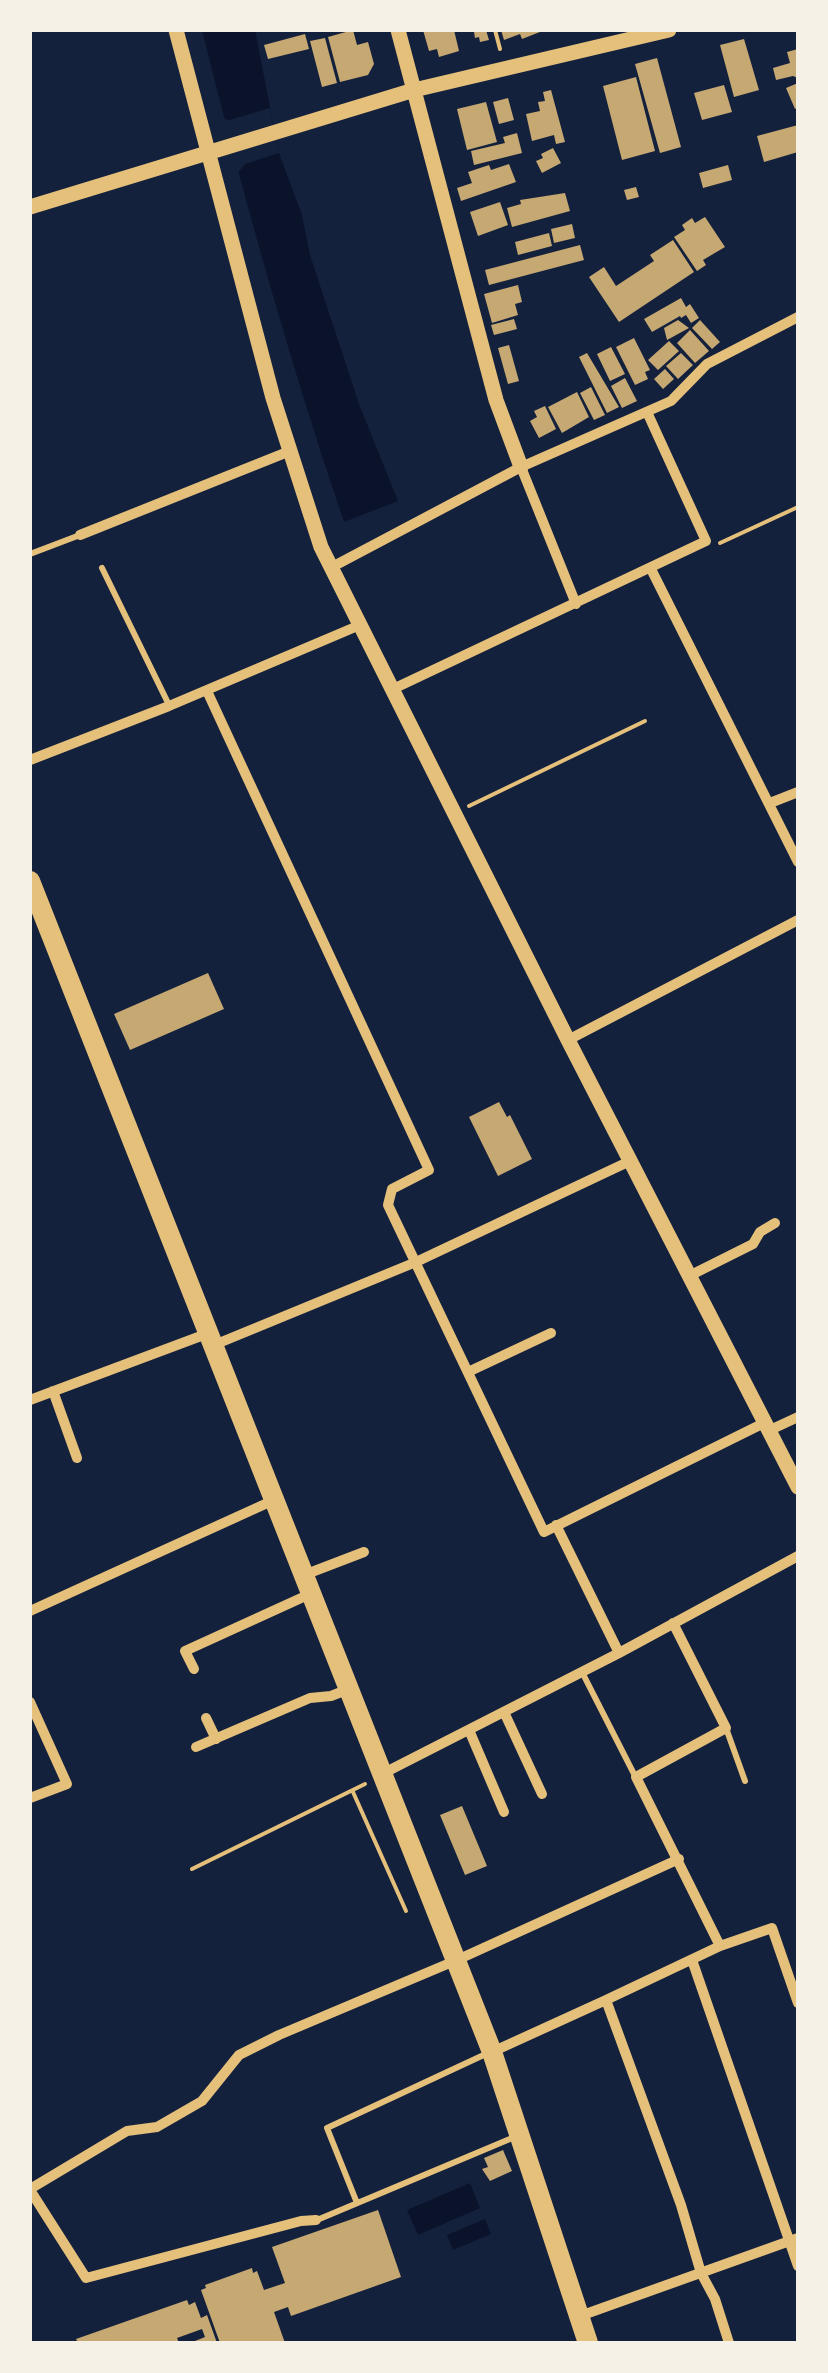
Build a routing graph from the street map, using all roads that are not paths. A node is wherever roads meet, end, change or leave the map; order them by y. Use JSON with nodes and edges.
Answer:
{"nodes":[{"id":1,"x":176,"y":30,"type":"edge"},
{"id":2,"x":398,"y":30,"type":"edge"},
{"id":3,"x":669,"y":30,"type":"edge"},
{"id":4,"x":609,"y":37,"type":"edge"},
{"id":5,"x":414,"y":90,"type":"junction"},
{"id":6,"x":208,"y":152,"type":"junction"},
{"id":7,"x":30,"y":207,"type":"edge"},
{"id":8,"x":798,"y":316,"type":"edge"},
{"id":9,"x":647,"y":412,"type":"junction"},
{"id":10,"x":290,"y":451,"type":"junction"},
{"id":11,"x":521,"y":468,"type":"junction"},
{"id":12,"x":80,"y":536,"type":"joint"},
{"id":13,"x":30,"y":554,"type":"edge"},
{"id":14,"x":332,"y":567,"type":"junction"},
{"id":15,"x":102,"y":568,"type":"dead end"},
{"id":16,"x":651,"y":570,"type":"junction"},
{"id":17,"x":576,"y":604,"type":"junction"},
{"id":18,"x":360,"y":625,"type":"junction"},
{"id":19,"x":393,"y":689,"type":"junction"},
{"id":20,"x":207,"y":690,"type":"junction"},
{"id":21,"x":169,"y":706,"type":"junction"},
{"id":22,"x":30,"y":760,"type":"edge"},
{"id":23,"x":798,"y":792,"type":"edge"},
{"id":24,"x":770,"y":804,"type":"junction"},
{"id":25,"x":798,"y":862,"type":"edge"},
{"id":26,"x":30,"y":881,"type":"edge"},
{"id":27,"x":798,"y":920,"type":"edge"},
{"id":28,"x":568,"y":1040,"type":"junction"},
{"id":29,"x":630,"y":1161,"type":"junction"},
{"id":30,"x":775,"y":1223,"type":"dead end"},
{"id":31,"x":416,"y":1262,"type":"junction"},
{"id":32,"x":689,"y":1276,"type":"junction"},
{"id":33,"x":551,"y":1333,"type":"dead end"},
{"id":34,"x":212,"y":1339,"type":"junction"},
{"id":35,"x":468,"y":1372,"type":"junction"},
{"id":36,"x":54,"y":1391,"type":"junction"},
{"id":37,"x":30,"y":1400,"type":"edge"},
{"id":38,"x":798,"y":1417,"type":"edge"},
{"id":39,"x":766,"y":1427,"type":"junction"},
{"id":40,"x":77,"y":1458,"type":"dead end"},
{"id":41,"x":798,"y":1486,"type":"edge"},
{"id":42,"x":274,"y":1500,"type":"junction"},
{"id":43,"x":556,"y":1525,"type":"junction"},
{"id":44,"x":364,"y":1552,"type":"dead end"},
{"id":45,"x":798,"y":1556,"type":"edge"},
{"id":46,"x":308,"y":1584,"type":"junction"},
{"id":47,"x":30,"y":1611,"type":"edge"},
{"id":48,"x":673,"y":1623,"type":"junction"},
{"id":49,"x":619,"y":1653,"type":"junction"},
{"id":50,"x":194,"y":1668,"type":"dead end"},
{"id":51,"x":582,"y":1672,"type":"junction"},
{"id":52,"x":349,"y":1689,"type":"junction"},
{"id":53,"x":30,"y":1702,"type":"edge"},
{"id":54,"x":504,"y":1712,"type":"junction"},
{"id":55,"x":206,"y":1718,"type":"dead end"},
{"id":56,"x":726,"y":1728,"type":"junction"},
{"id":57,"x":469,"y":1730,"type":"junction"},
{"id":58,"x":216,"y":1739,"type":"junction"},
{"id":59,"x":196,"y":1747,"type":"dead end"},
{"id":60,"x":382,"y":1774,"type":"junction"},
{"id":61,"x":636,"y":1777,"type":"junction"},
{"id":62,"x":745,"y":1781,"type":"dead end"},
{"id":63,"x":542,"y":1794,"type":"dead end"},
{"id":64,"x":30,"y":1798,"type":"edge"},
{"id":65,"x":504,"y":1812,"type":"dead end"},
{"id":66,"x":679,"y":1859,"type":"junction"},
{"id":67,"x":720,"y":1946,"type":"junction"},
{"id":68,"x":456,"y":1960,"type":"junction"},
{"id":69,"x":692,"y":1960,"type":"junction"},
{"id":70,"x":606,"y":2000,"type":"junction"},
{"id":71,"x":798,"y":2003,"type":"edge"},
{"id":72,"x":492,"y":2052,"type":"junction"},
{"id":73,"x":518,"y":2136,"type":"junction"},
{"id":74,"x":30,"y":2189,"type":"edge"},
{"id":75,"x":357,"y":2203,"type":"junction"},
{"id":76,"x":316,"y":2220,"type":"joint"},
{"id":77,"x":793,"y":2240,"type":"edge"},
{"id":78,"x":798,"y":2266,"type":"edge"},
{"id":79,"x":700,"y":2273,"type":"junction"},
{"id":80,"x":580,"y":2316,"type":"junction"},
{"id":81,"x":588,"y":2343,"type":"edge"},
{"id":82,"x":728,"y":2343,"type":"edge"}],
"edges":[{"from":1,"to":6,"type":"street"},
{"from":2,"to":5,"type":"street"},
{"from":3,"to":4,"type":"street"},
{"from":4,"to":5,"type":"street"},
{"from":5,"to":6,"type":"street"},
{"from":5,"to":11,"type":"street"},
{"from":6,"to":7,"type":"street"},
{"from":6,"to":10,"type":"street"},
{"from":8,"to":9,"type":"street"},
{"from":9,"to":11,"type":"street"},
{"from":9,"to":16,"type":"street"},
{"from":10,"to":12,"type":"street"},
{"from":10,"to":14,"type":"street"},
{"from":11,"to":14,"type":"street"},
{"from":11,"to":17,"type":"street"},
{"from":12,"to":13,"type":"lane"},
{"from":14,"to":18,"type":"street"},
{"from":15,"to":21,"type":"lane"},
{"from":16,"to":17,"type":"street"},
{"from":16,"to":24,"type":"street"},
{"from":17,"to":19,"type":"street"},
{"from":18,"to":19,"type":"street"},
{"from":18,"to":20,"type":"street"},
{"from":19,"to":28,"type":"street"},
{"from":20,"to":21,"type":"street"},
{"from":20,"to":31,"type":"street"},
{"from":21,"to":22,"type":"street"},
{"from":23,"to":24,"type":"street"},
{"from":24,"to":25,"type":"street"},
{"from":26,"to":34,"type":"highway"},
{"from":27,"to":28,"type":"street"},
{"from":28,"to":29,"type":"street"},
{"from":29,"to":31,"type":"street"},
{"from":29,"to":32,"type":"street"},
{"from":30,"to":32,"type":"street"},
{"from":31,"to":34,"type":"street"},
{"from":31,"to":35,"type":"street"},
{"from":32,"to":39,"type":"street"},
{"from":33,"to":35,"type":"street"},
{"from":34,"to":36,"type":"street"},
{"from":34,"to":42,"type":"highway"},
{"from":35,"to":43,"type":"street"},
{"from":36,"to":37,"type":"street"},
{"from":36,"to":40,"type":"street"},
{"from":38,"to":39,"type":"street"},
{"from":39,"to":41,"type":"street"},
{"from":39,"to":43,"type":"street"},
{"from":42,"to":46,"type":"highway"},
{"from":42,"to":47,"type":"street"},
{"from":43,"to":49,"type":"street"},
{"from":44,"to":46,"type":"street"},
{"from":45,"to":48,"type":"street"},
{"from":46,"to":50,"type":"street"},
{"from":46,"to":52,"type":"highway"},
{"from":48,"to":49,"type":"street"},
{"from":48,"to":56,"type":"street"},
{"from":49,"to":51,"type":"street"},
{"from":51,"to":54,"type":"street"},
{"from":51,"to":61,"type":"lane"},
{"from":52,"to":58,"type":"street"},
{"from":52,"to":60,"type":"highway"},
{"from":53,"to":64,"type":"street"},
{"from":54,"to":57,"type":"street"},
{"from":54,"to":63,"type":"street"},
{"from":55,"to":58,"type":"street"},
{"from":56,"to":61,"type":"street"},
{"from":56,"to":62,"type":"lane"},
{"from":57,"to":60,"type":"street"},
{"from":57,"to":65,"type":"street"},
{"from":58,"to":59,"type":"street"},
{"from":60,"to":68,"type":"highway"},
{"from":61,"to":66,"type":"street"},
{"from":66,"to":67,"type":"street"},
{"from":66,"to":68,"type":"street"},
{"from":67,"to":69,"type":"street"},
{"from":67,"to":71,"type":"street"},
{"from":68,"to":72,"type":"highway"},
{"from":68,"to":74,"type":"street"},
{"from":69,"to":70,"type":"street"},
{"from":69,"to":77,"type":"street"},
{"from":70,"to":72,"type":"street"},
{"from":70,"to":79,"type":"street"},
{"from":72,"to":73,"type":"highway"},
{"from":72,"to":75,"type":"lane"},
{"from":73,"to":75,"type":"lane"},
{"from":73,"to":80,"type":"highway"},
{"from":74,"to":76,"type":"street"},
{"from":75,"to":76,"type":"lane"},
{"from":77,"to":78,"type":"street"},
{"from":77,"to":79,"type":"street"},
{"from":79,"to":80,"type":"street"},
{"from":79,"to":82,"type":"street"},
{"from":80,"to":81,"type":"highway"}]}
